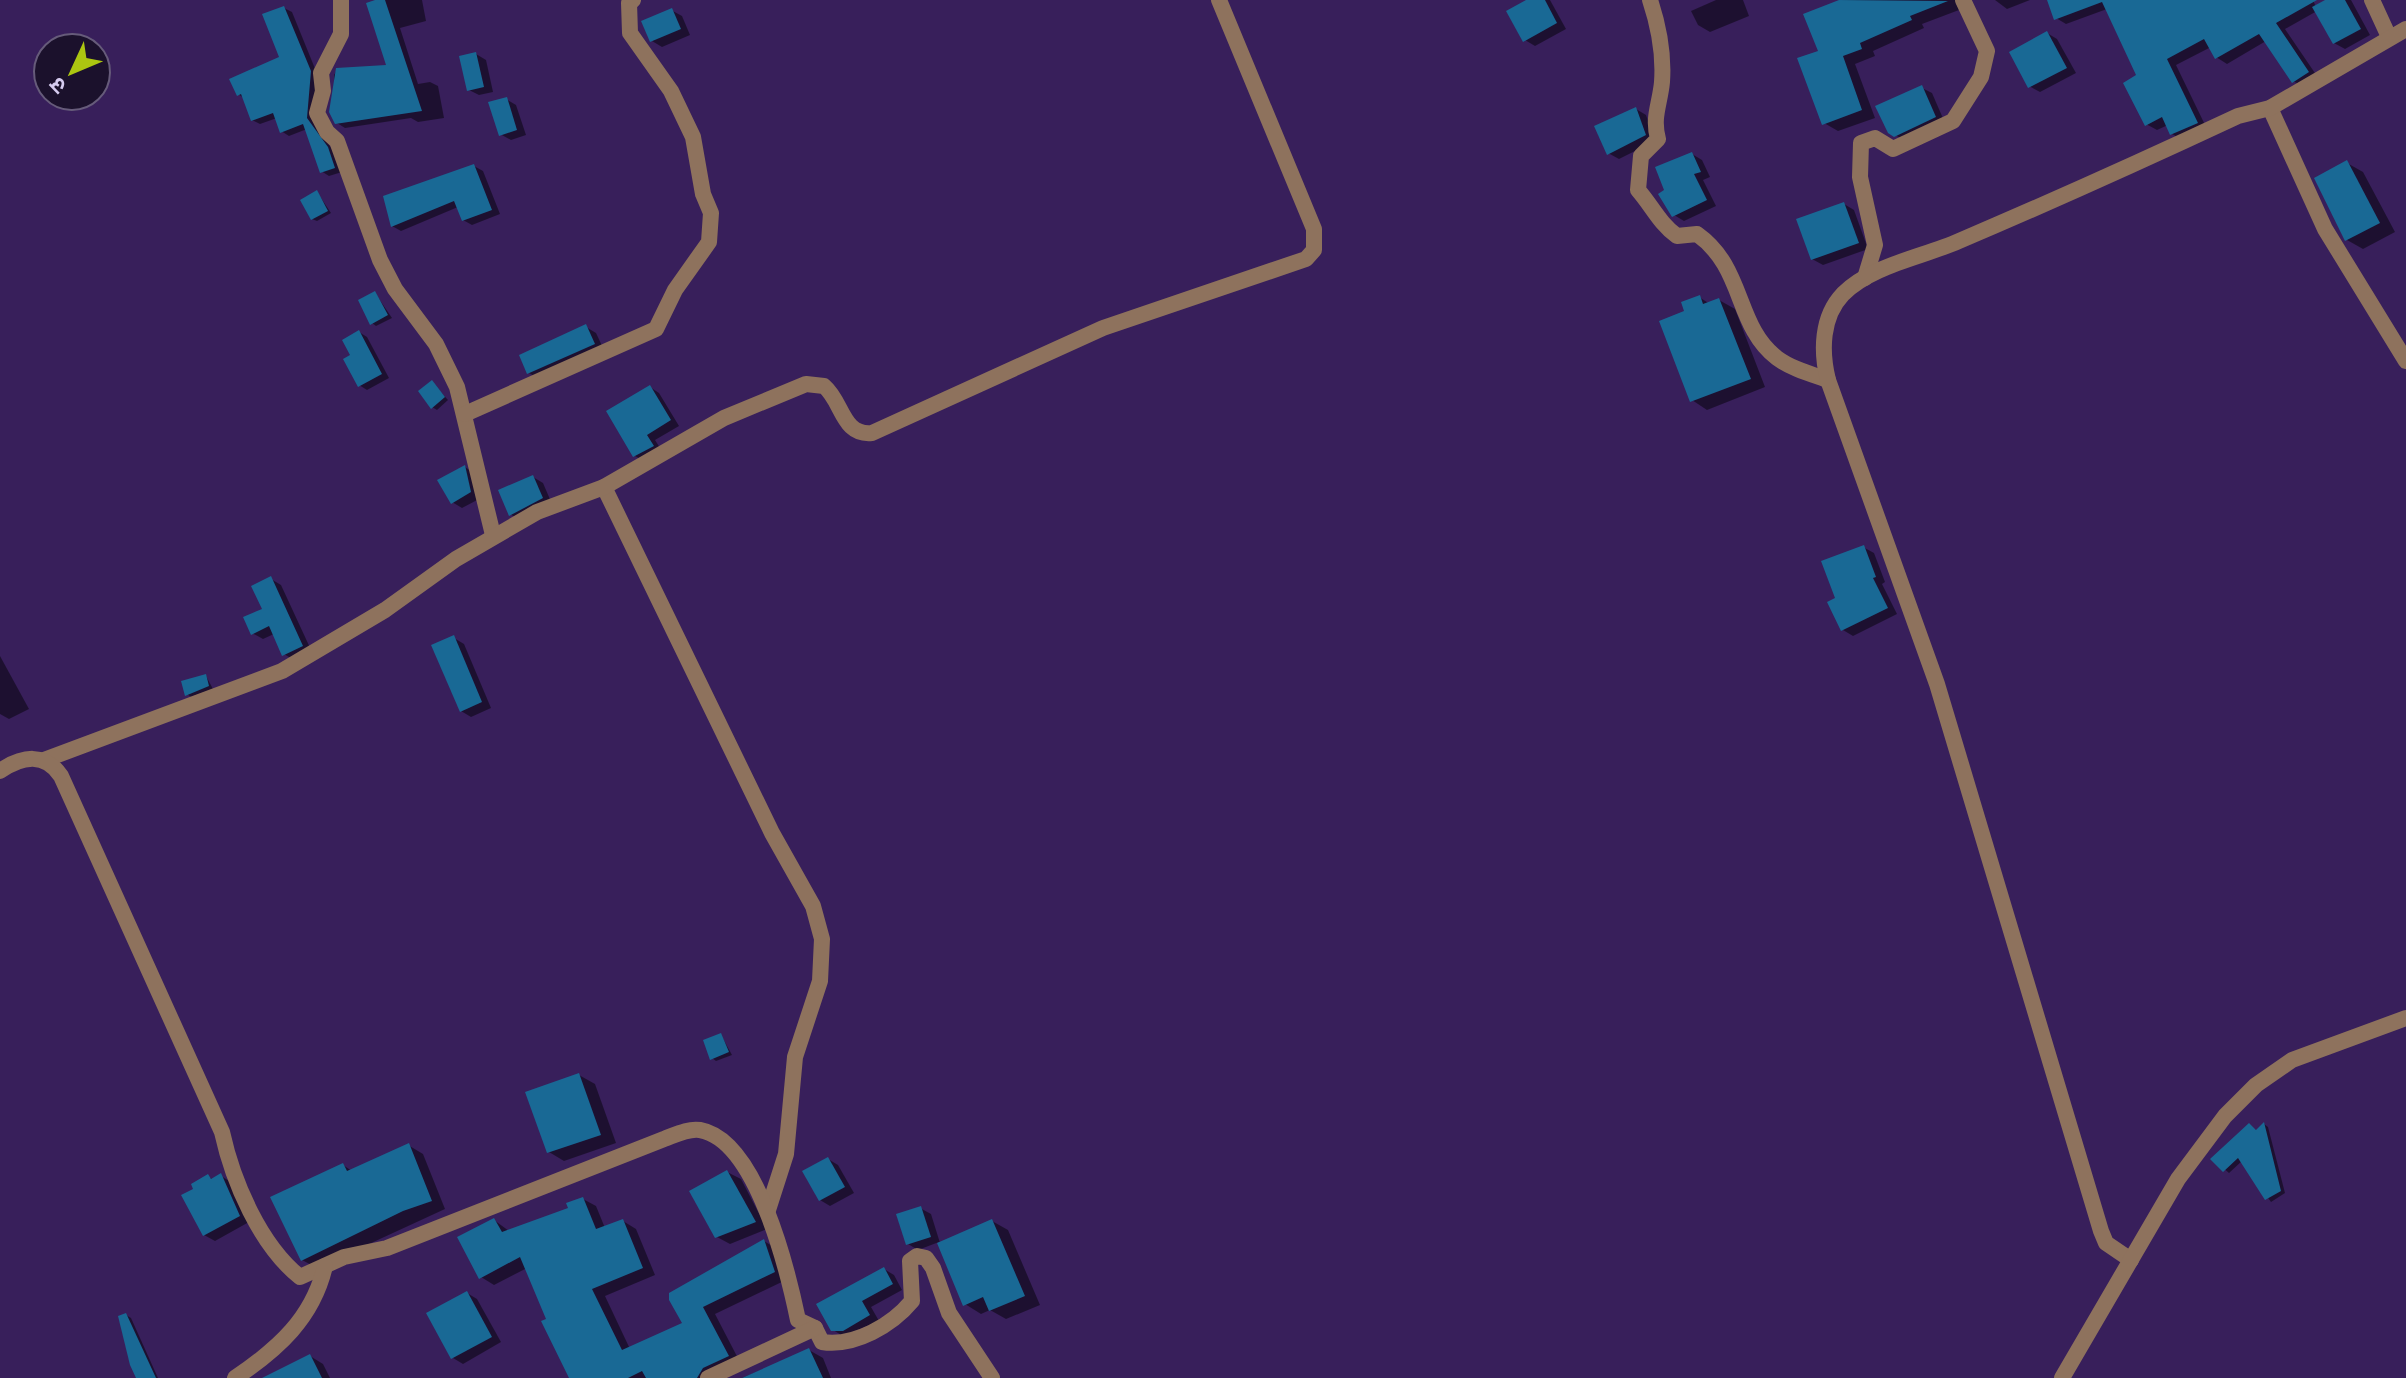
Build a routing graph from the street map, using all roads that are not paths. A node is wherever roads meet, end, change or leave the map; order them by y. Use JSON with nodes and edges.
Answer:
{"nodes":[{"id":1,"x":341,"y":0,"type":"edge"},
{"id":2,"x":633,"y":0,"type":"edge"},
{"id":3,"x":1219,"y":0,"type":"edge"},
{"id":4,"x":1650,"y":0,"type":"edge"},
{"id":5,"x":1963,"y":0,"type":"edge"},
{"id":6,"x":2372,"y":0,"type":"edge"},
{"id":7,"x":2406,"y":29,"type":"edge"},
{"id":8,"x":2389,"y":37,"type":"junction"},
{"id":9,"x":2270,"y":108,"type":"junction"},
{"id":10,"x":1865,"y":278,"type":"junction"},
{"id":11,"x":2406,"y":361,"type":"edge"},
{"id":12,"x":1828,"y":380,"type":"junction"},
{"id":13,"x":465,"y":414,"type":"junction"},
{"id":14,"x":604,"y":487,"type":"junction"},
{"id":15,"x":493,"y":535,"type":"junction"},
{"id":16,"x":44,"y":760,"type":"junction"},
{"id":17,"x":0,"y":771,"type":"edge"},
{"id":18,"x":2406,"y":1018,"type":"edge"},
{"id":19,"x":768,"y":1210,"type":"junction"},
{"id":20,"x":2128,"y":1258,"type":"junction"},
{"id":21,"x":325,"y":1266,"type":"junction"},
{"id":22,"x":815,"y":1328,"type":"junction"},
{"id":23,"x":235,"y":1378,"type":"edge"},
{"id":24,"x":708,"y":1378,"type":"edge"},
{"id":25,"x":992,"y":1378,"type":"edge"},
{"id":26,"x":2062,"y":1378,"type":"edge"}],
"edges":[{"from":1,"to":13,"type":"street"},
{"from":2,"to":13,"type":"street"},
{"from":3,"to":14,"type":"street"},
{"from":4,"to":12,"type":"street"},
{"from":5,"to":10,"type":"street"},
{"from":6,"to":8,"type":"street"},
{"from":7,"to":8,"type":"street"},
{"from":8,"to":9,"type":"street"},
{"from":9,"to":10,"type":"street"},
{"from":9,"to":11,"type":"street"},
{"from":10,"to":12,"type":"street"},
{"from":12,"to":20,"type":"street"},
{"from":13,"to":15,"type":"street"},
{"from":14,"to":15,"type":"street"},
{"from":14,"to":19,"type":"street"},
{"from":15,"to":16,"type":"street"},
{"from":16,"to":17,"type":"street"},
{"from":16,"to":21,"type":"street"},
{"from":18,"to":20,"type":"street"},
{"from":19,"to":21,"type":"street"},
{"from":19,"to":22,"type":"street"},
{"from":20,"to":26,"type":"street"},
{"from":21,"to":23,"type":"street"},
{"from":22,"to":24,"type":"street"},
{"from":22,"to":25,"type":"street"}]}
